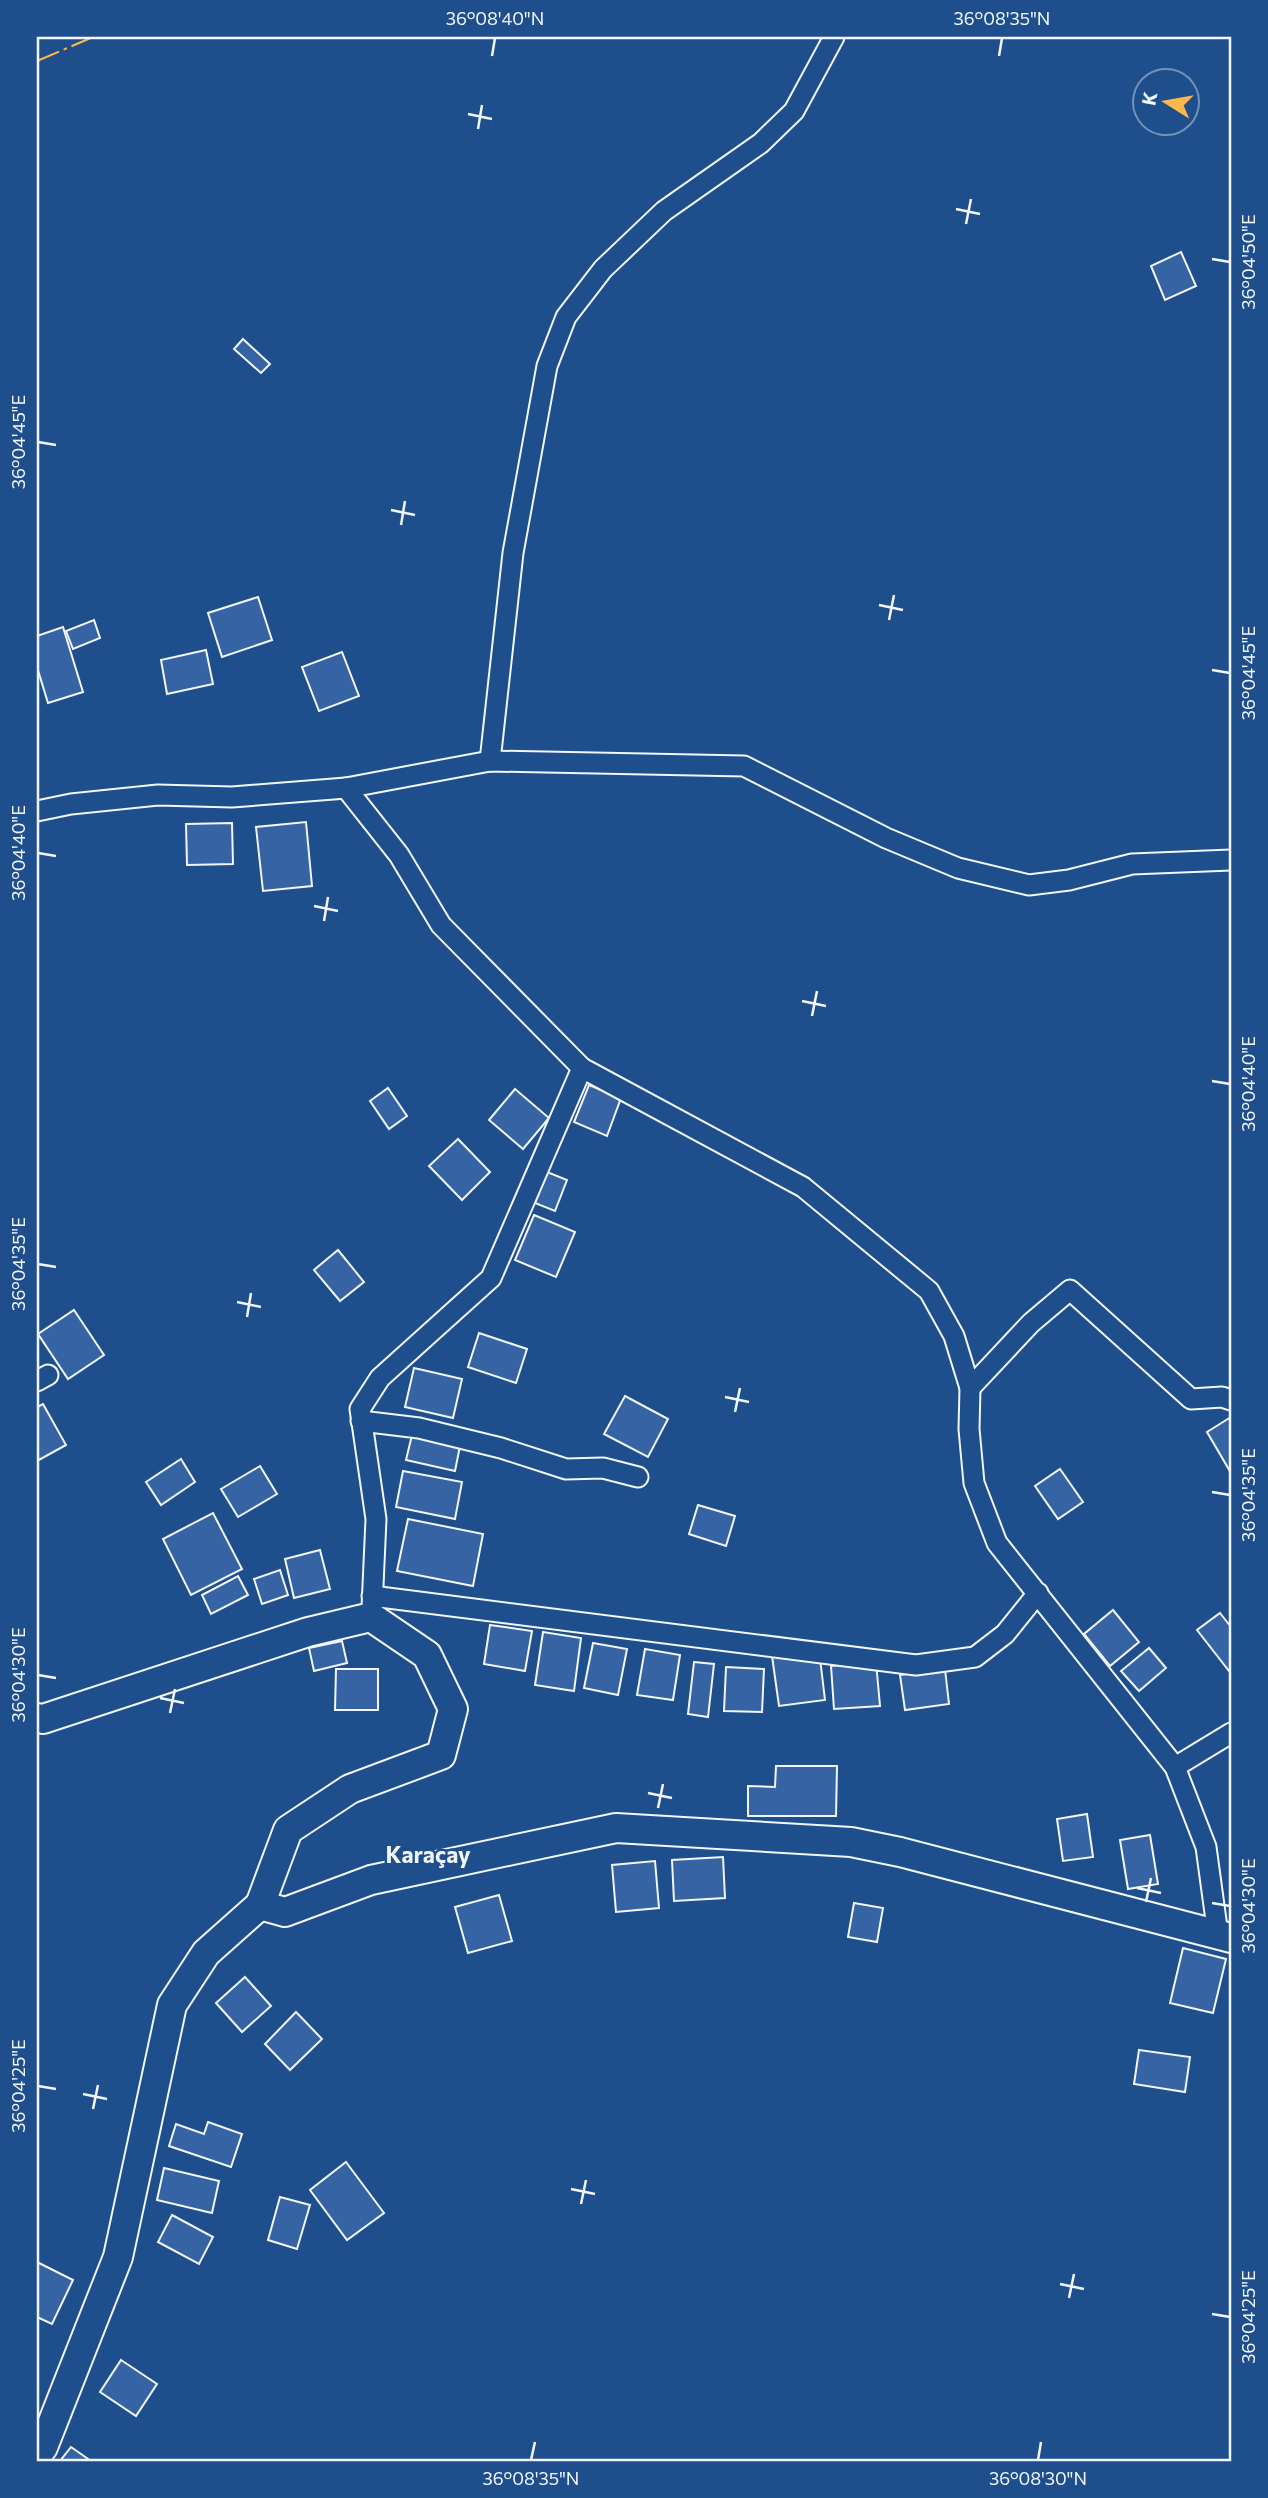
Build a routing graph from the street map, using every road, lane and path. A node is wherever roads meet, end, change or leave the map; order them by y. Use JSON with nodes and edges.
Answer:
{"nodes":[{"id":1,"x":834,"y":37,"type":"edge"},
{"id":2,"x":490,"y":761,"type":"junction"},
{"id":3,"x":346,"y":788,"type":"junction"},
{"id":4,"x":37,"y":811,"type":"edge"},
{"id":5,"x":1231,"y":860,"type":"edge"},
{"id":6,"x":582,"y":1068,"type":"junction"},
{"id":7,"x":970,"y":1388,"type":"junction"},
{"id":8,"x":1231,"y":1400,"type":"edge"},
{"id":9,"x":361,"y":1421,"type":"junction"},
{"id":10,"x":638,"y":1477,"type":"dead end"},
{"id":11,"x":1038,"y":1594,"type":"junction"},
{"id":12,"x":372,"y":1607,"type":"junction"},
{"id":13,"x":37,"y":1718,"type":"edge"},
{"id":14,"x":1231,"y":1733,"type":"edge"},
{"id":15,"x":1175,"y":1767,"type":"junction"},
{"id":16,"x":260,"y":1905,"type":"junction"},
{"id":17,"x":1225,"y":1936,"type":"edge"},
{"id":18,"x":37,"y":2455,"type":"edge"}],
"edges":[{"from":1,"to":2,"type":"street"},
{"from":2,"to":3,"type":"street"},
{"from":2,"to":5,"type":"street"},
{"from":3,"to":4,"type":"street"},
{"from":3,"to":6,"type":"street"},
{"from":6,"to":7,"type":"street"},
{"from":6,"to":9,"type":"street"},
{"from":7,"to":8,"type":"street"},
{"from":7,"to":11,"type":"street"},
{"from":9,"to":10,"type":"street"},
{"from":9,"to":12,"type":"street"},
{"from":11,"to":12,"type":"street"},
{"from":11,"to":15,"type":"street"},
{"from":12,"to":13,"type":"street"},
{"from":12,"to":16,"type":"street"},
{"from":14,"to":15,"type":"street"},
{"from":15,"to":17,"type":"street"},
{"from":16,"to":17,"type":"street"},
{"from":16,"to":18,"type":"street"}]}
